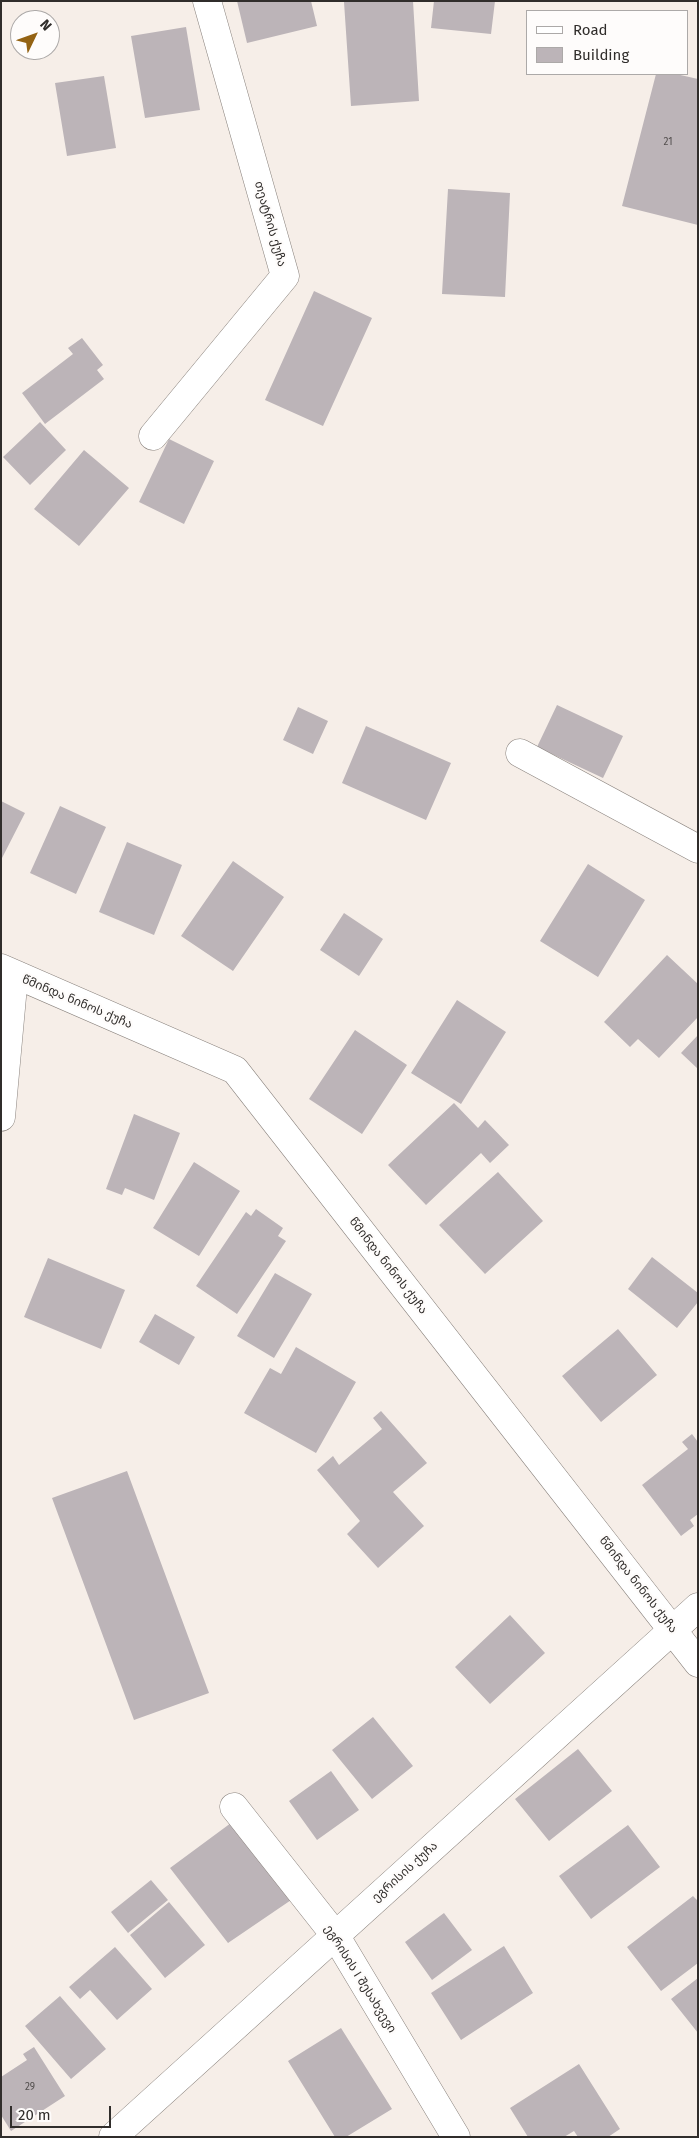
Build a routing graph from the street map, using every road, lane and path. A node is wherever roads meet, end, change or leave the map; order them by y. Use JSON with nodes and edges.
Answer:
{"nodes":[{"id":1,"x":207,"y":1,"type":"edge"},
{"id":2,"x":153,"y":436,"type":"dead end"},
{"id":3,"x":520,"y":753,"type":"dead end"},
{"id":4,"x":698,"y":850,"type":"edge"},
{"id":5,"x":8,"y":972,"type":"edge"},
{"id":6,"x":1,"y":1117,"type":"edge"},
{"id":7,"x":698,"y":1607,"type":"edge"},
{"id":8,"x":674,"y":1630,"type":"junction"},
{"id":9,"x":698,"y":1663,"type":"edge"},
{"id":10,"x":234,"y":1806,"type":"dead end"},
{"id":11,"x":335,"y":1935,"type":"junction"},
{"id":12,"x":113,"y":2137,"type":"edge"},
{"id":13,"x":456,"y":2137,"type":"edge"}],
"edges":[{"from":1,"to":2,"type":"street","name":"თეატრის ქუჩა"},
{"from":3,"to":4,"type":"street"},
{"from":5,"to":6,"type":"street"},
{"from":5,"to":8,"type":"street","name":"წმინდა ნინოს ქუჩა"},
{"from":7,"to":8,"type":"street","name":"ეგრისის ქუჩა"},
{"from":8,"to":9,"type":"street","name":"წმინდა ნინოს ქუჩა"},
{"from":8,"to":11,"type":"street","name":"ეგრისის ქუჩა"},
{"from":10,"to":11,"type":"street","name":"ეგრისის I შესახვევი"},
{"from":11,"to":12,"type":"street","name":"ეგრისის ქუჩა"},
{"from":11,"to":13,"type":"street","name":"ეგრისის I შესახვევი"}]}
